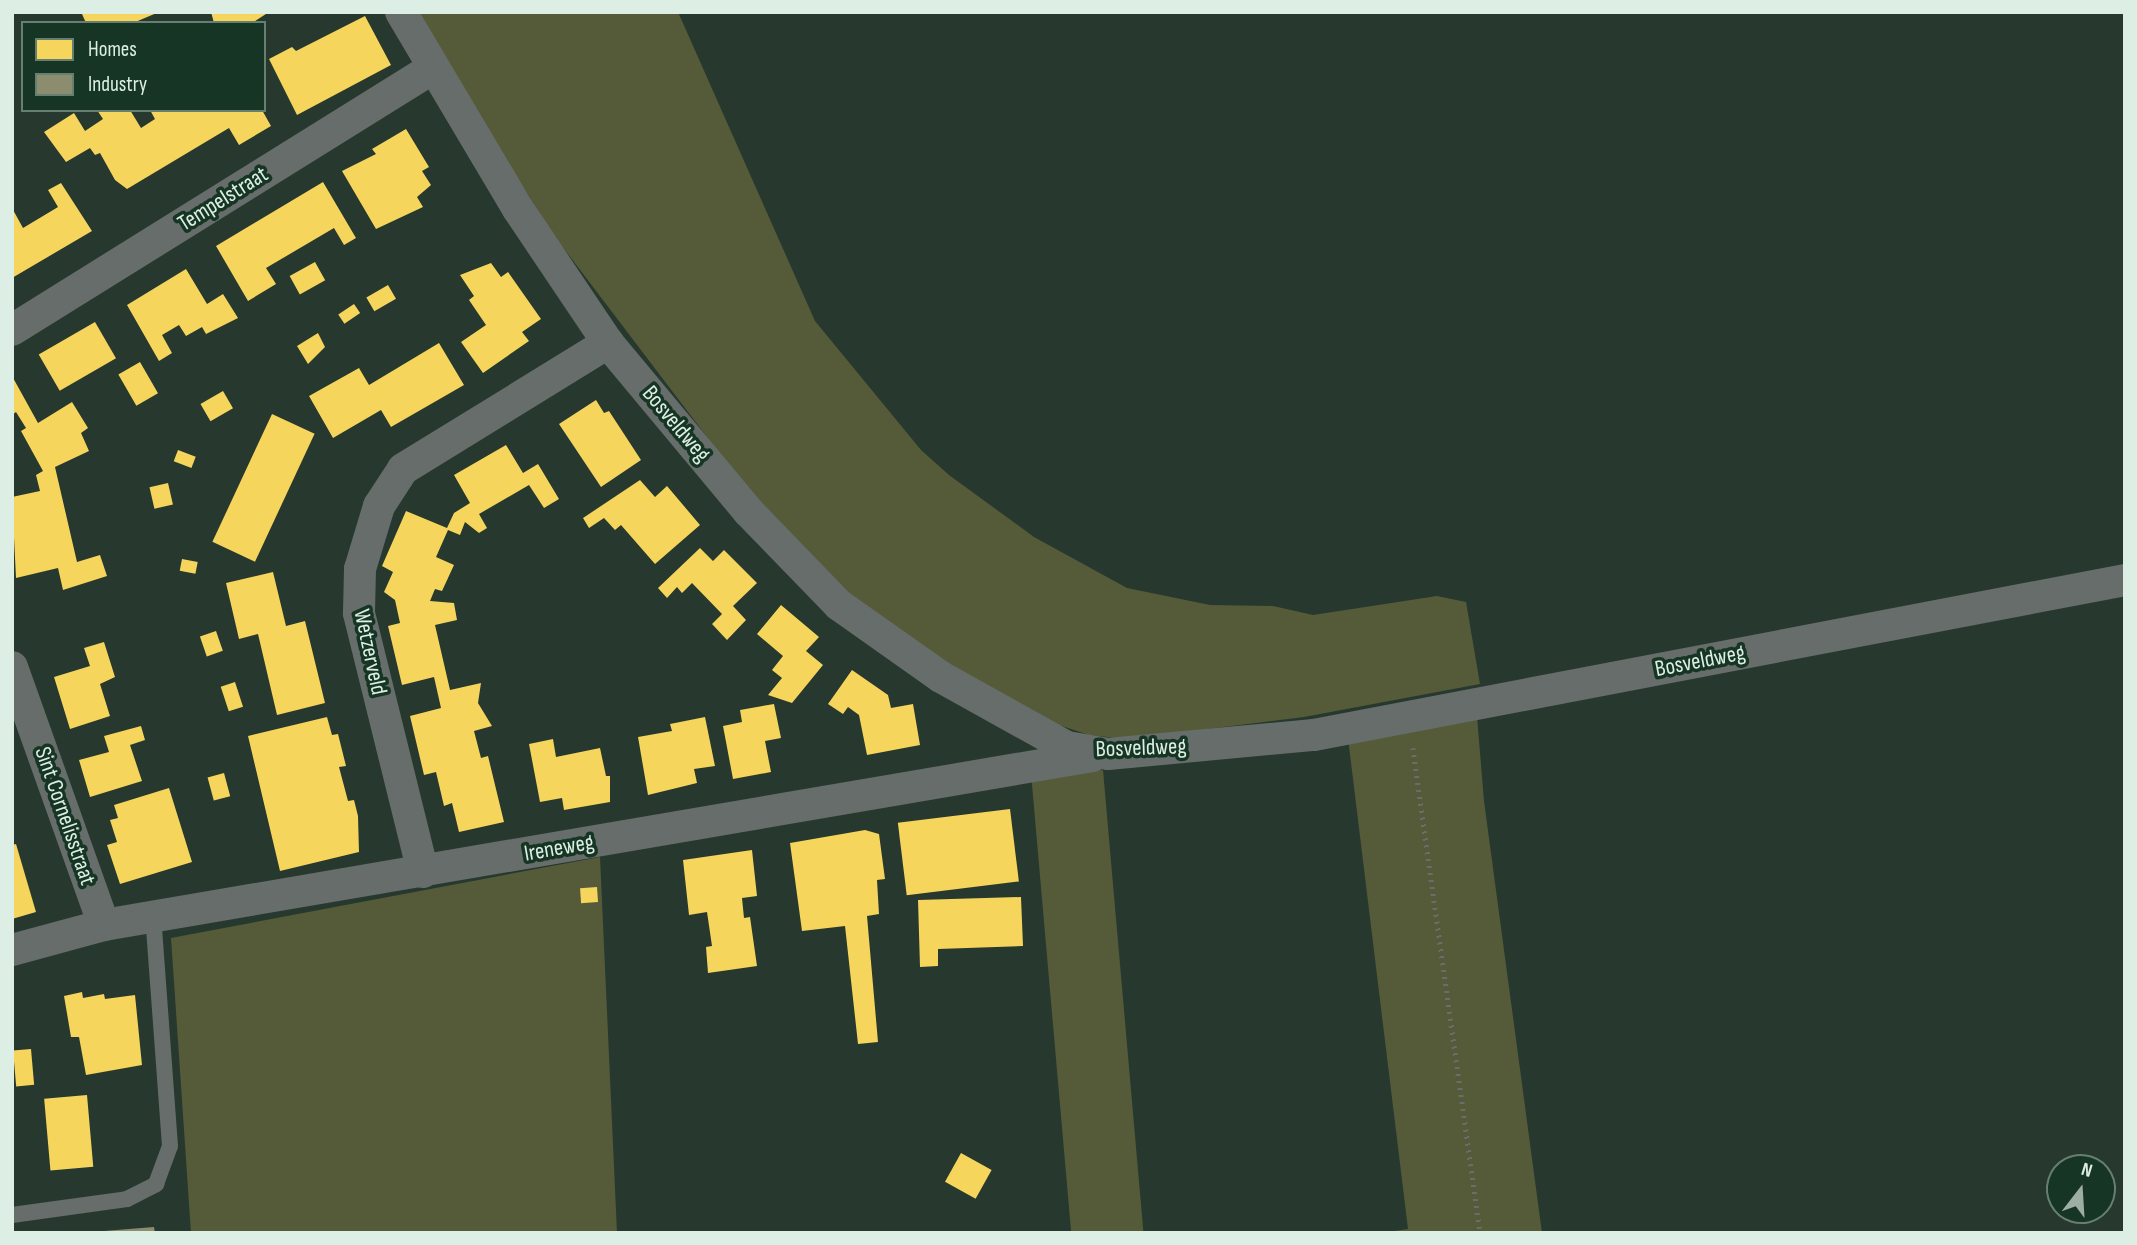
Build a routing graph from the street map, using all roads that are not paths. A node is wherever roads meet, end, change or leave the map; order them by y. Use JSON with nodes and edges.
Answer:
{"nodes":[{"id":1,"x":401,"y":12,"type":"edge"},
{"id":2,"x":433,"y":68,"type":"junction"},
{"id":3,"x":12,"y":330,"type":"edge"},
{"id":4,"x":608,"y":342,"type":"junction"},
{"id":5,"x":2125,"y":580,"type":"edge"},
{"id":6,"x":12,"y":667,"type":"edge"},
{"id":7,"x":1108,"y":754,"type":"junction"},
{"id":8,"x":423,"y":872,"type":"junction"},
{"id":9,"x":153,"y":917,"type":"junction"},
{"id":10,"x":104,"y":925,"type":"junction"},
{"id":11,"x":12,"y":950,"type":"edge"},
{"id":12,"x":12,"y":1215,"type":"edge"}],
"edges":[{"from":1,"to":2,"type":"street","name":"Bosveldweg"},
{"from":2,"to":3,"type":"street","name":"Tempelstraat"},
{"from":2,"to":4,"type":"street","name":"Bosveldweg"},
{"from":4,"to":7,"type":"street","name":"Bosveldweg"},
{"from":4,"to":8,"type":"street","name":"Wetzerveld"},
{"from":5,"to":7,"type":"street","name":"Bosveldweg"},
{"from":6,"to":10,"type":"street","name":"Sint Cornelisstraat"},
{"from":7,"to":8,"type":"street","name":"Ireneweg"},
{"from":8,"to":9,"type":"street","name":"Ireneweg"},
{"from":9,"to":10,"type":"street","name":"Ireneweg"},
{"from":9,"to":12,"type":"lane"},
{"from":10,"to":11,"type":"street","name":"Ireneweg"}]}
